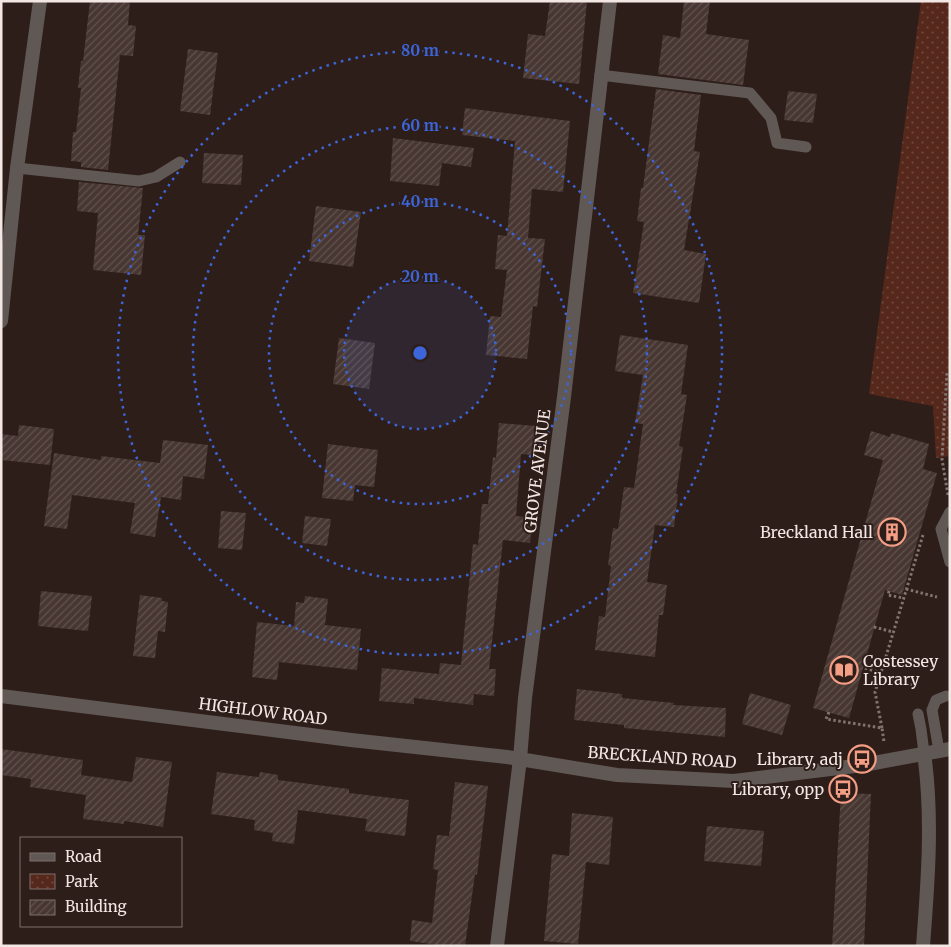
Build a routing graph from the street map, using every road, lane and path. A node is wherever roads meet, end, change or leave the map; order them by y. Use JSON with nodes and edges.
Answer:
{"nodes":[{"id":1,"x":40,"y":1,"type":"edge"},
{"id":2,"x":610,"y":1,"type":"edge"},
{"id":3,"x":600,"y":75,"type":"junction"},
{"id":4,"x":806,"y":147,"type":"dead end"},
{"id":5,"x":180,"y":162,"type":"dead end"},
{"id":6,"x":17,"y":168,"type":"junction"},
{"id":7,"x":1,"y":321,"type":"edge"},
{"id":8,"x":950,"y":373,"type":"edge"},
{"id":9,"x":948,"y":386,"type":"edge"},
{"id":10,"x":948,"y":499,"type":"dead end"},
{"id":11,"x":950,"y":512,"type":"edge"},
{"id":12,"x":924,"y":532,"type":"dead end"},
{"id":13,"x":950,"y":562,"type":"edge"},
{"id":14,"x":906,"y":589,"type":"junction"},
{"id":15,"x":889,"y":591,"type":"dead end"},
{"id":16,"x":937,"y":597,"type":"dead end"},
{"id":17,"x":903,"y":598,"type":"junction"},
{"id":18,"x":874,"y":627,"type":"dead end"},
{"id":19,"x":893,"y":632,"type":"junction"},
{"id":20,"x":865,"y":668,"type":"dead end"},
{"id":21,"x":880,"y":674,"type":"junction"},
{"id":22,"x":913,"y":685,"type":"dead end"},
{"id":23,"x":1,"y":696,"type":"edge"},
{"id":24,"x":946,"y":696,"type":"dead end"},
{"id":25,"x":829,"y":712,"type":"dead end"},
{"id":26,"x":918,"y":714,"type":"dead end"},
{"id":27,"x":882,"y":728,"type":"junction"},
{"id":28,"x":944,"y":750,"type":"edge"},
{"id":29,"x":924,"y":753,"type":"junction"},
{"id":30,"x":520,"y":759,"type":"junction"},
{"id":31,"x":887,"y":760,"type":"junction"},
{"id":32,"x":497,"y":946,"type":"edge"},
{"id":33,"x":923,"y":946,"type":"edge"}],
"edges":[{"from":1,"to":6,"type":"street"},
{"from":2,"to":3,"type":"street","name":"GROVE AVENUE"},
{"from":3,"to":4,"type":"lane"},
{"from":3,"to":30,"type":"street","name":"GROVE AVENUE"},
{"from":5,"to":6,"type":"lane"},
{"from":6,"to":7,"type":"street"},
{"from":8,"to":9,"type":"path"},
{"from":9,"to":10,"type":"path"},
{"from":11,"to":13,"type":"lane"},
{"from":12,"to":14,"type":"path"},
{"from":14,"to":16,"type":"path"},
{"from":14,"to":17,"type":"path"},
{"from":15,"to":17,"type":"path"},
{"from":17,"to":19,"type":"path"},
{"from":18,"to":19,"type":"path"},
{"from":19,"to":21,"type":"path"},
{"from":20,"to":21,"type":"path"},
{"from":21,"to":22,"type":"path"},
{"from":21,"to":27,"type":"path"},
{"from":23,"to":30,"type":"street","name":"HIGHLOW ROAD"},
{"from":24,"to":28,"type":"lane"},
{"from":25,"to":27,"type":"path"},
{"from":26,"to":29,"type":"lane"},
{"from":27,"to":31,"type":"path"},
{"from":28,"to":29,"type":"street","name":"BRECKLAND ROAD"},
{"from":29,"to":31,"type":"street","name":"BRECKLAND ROAD"},
{"from":29,"to":33,"type":"street"},
{"from":30,"to":31,"type":"street","name":"BRECKLAND ROAD"},
{"from":30,"to":32,"type":"street","name":"GROVE AVENUE"}]}
